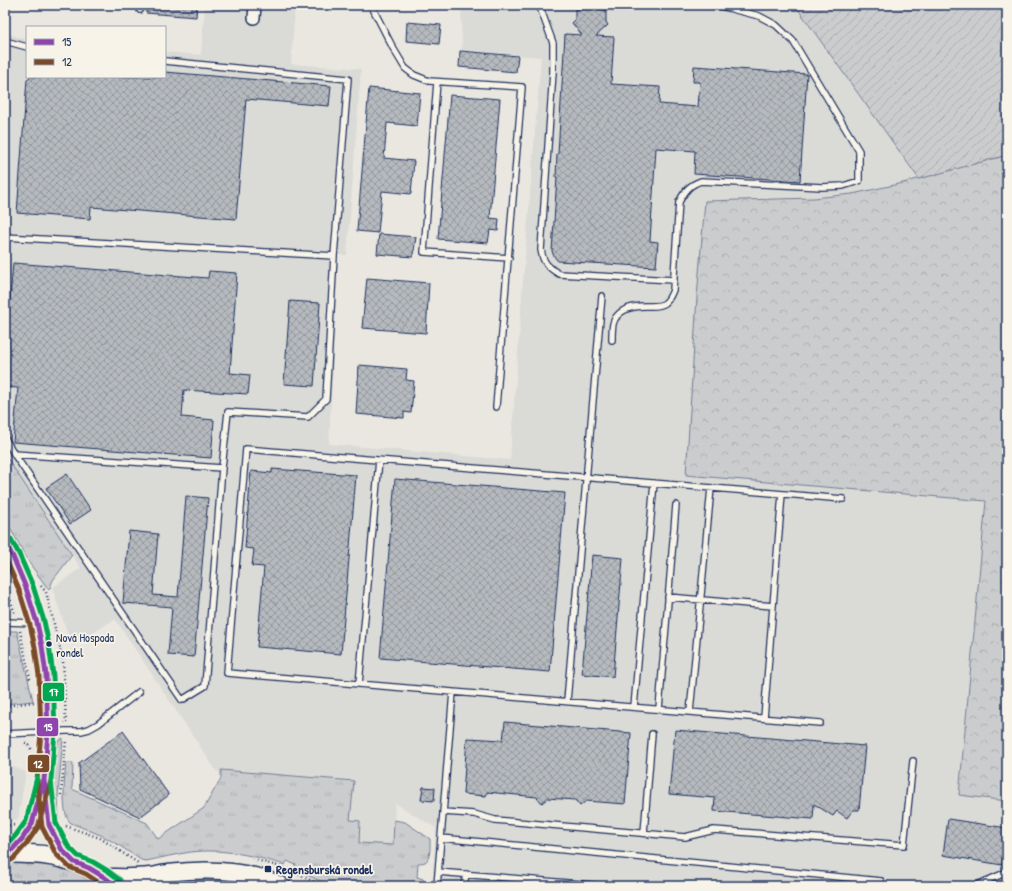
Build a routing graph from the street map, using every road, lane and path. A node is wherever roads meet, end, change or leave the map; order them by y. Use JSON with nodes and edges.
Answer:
{"nodes":[{"id":1,"x":255,"y":5,"type":"edge"},
{"id":2,"x":371,"y":5,"type":"edge"},
{"id":3,"x":538,"y":5,"type":"edge"},
{"id":4,"x":714,"y":5,"type":"edge"},
{"id":5,"x":254,"y":18,"type":"dead end"},
{"id":6,"x":5,"y":40,"type":"edge"},
{"id":7,"x":26,"y":47,"type":"edge"},
{"id":8,"x":166,"y":61,"type":"edge"},
{"id":9,"x":437,"y":82,"type":"junction"},
{"id":10,"x":5,"y":237,"type":"edge"},
{"id":11,"x":334,"y":256,"type":"junction"},
{"id":12,"x":508,"y":258,"type":"junction"},
{"id":13,"x":674,"y":280,"type":"junction"},
{"id":14,"x":602,"y":296,"type":"dead end"},
{"id":15,"x":612,"y":340,"type":"dead end"},
{"id":16,"x":496,"y":407,"type":"dead end"},
{"id":17,"x":5,"y":438,"type":"edge"},
{"id":18,"x":14,"y":454,"type":"junction"},
{"id":19,"x":379,"y":460,"type":"junction"},
{"id":20,"x":222,"y":468,"type":"junction"},
{"id":21,"x":586,"y":478,"type":"junction"},
{"id":22,"x":654,"y":483,"type":"junction"},
{"id":23,"x":711,"y":488,"type":"junction"},
{"id":24,"x":782,"y":494,"type":"junction"},
{"id":25,"x":843,"y":499,"type":"dead end"},
{"id":26,"x":676,"y":505,"type":"dead end"},
{"id":27,"x":6,"y":544,"type":"edge"},
{"id":28,"x":5,"y":582,"type":"edge"},
{"id":29,"x":668,"y":597,"type":"junction"},
{"id":30,"x":700,"y":600,"type":"junction"},
{"id":31,"x":773,"y":606,"type":"junction"},
{"id":32,"x":5,"y":622,"type":"edge"},
{"id":33,"x":18,"y":622,"type":"junction"},
{"id":34,"x":37,"y":623,"type":"junction"},
{"id":35,"x":30,"y":679,"type":"dead end"},
{"id":36,"x":359,"y":684,"type":"junction"},
{"id":37,"x":139,"y":692,"type":"dead end"},
{"id":38,"x":453,"y":692,"type":"junction"},
{"id":39,"x":567,"y":701,"type":"junction"},
{"id":40,"x":5,"y":706,"type":"edge"},
{"id":41,"x":35,"y":707,"type":"dead end"},
{"id":42,"x":634,"y":707,"type":"junction"},
{"id":43,"x":659,"y":709,"type":"junction"},
{"id":44,"x":690,"y":712,"type":"junction"},
{"id":45,"x":764,"y":718,"type":"junction"},
{"id":46,"x":820,"y":722,"type":"dead end"},
{"id":47,"x":48,"y":732,"type":"junction"},
{"id":48,"x":5,"y":734,"type":"edge"},
{"id":49,"x":22,"y":734,"type":"junction"},
{"id":50,"x":652,"y":734,"type":"dead end"},
{"id":51,"x":30,"y":756,"type":"dead end"},
{"id":52,"x":913,"y":761,"type":"dead end"},
{"id":53,"x":44,"y":780,"type":"junction"},
{"id":54,"x":443,"y":812,"type":"junction"},
{"id":55,"x":62,"y":825,"type":"dead end"},
{"id":56,"x":644,"y":833,"type":"junction"},
{"id":57,"x":441,"y":838,"type":"junction"},
{"id":58,"x":7,"y":854,"type":"edge"},
{"id":59,"x":74,"y":862,"type":"junction"},
{"id":60,"x":438,"y":872,"type":"junction"},
{"id":61,"x":1007,"y":872,"type":"edge"},
{"id":62,"x":466,"y":874,"type":"junction"},
{"id":63,"x":150,"y":876,"type":"junction"},
{"id":64,"x":110,"y":881,"type":"edge"},
{"id":65,"x":881,"y":881,"type":"dead end"},
{"id":66,"x":282,"y":886,"type":"edge"},
{"id":67,"x":436,"y":886,"type":"edge"},
{"id":68,"x":464,"y":886,"type":"edge"},
{"id":69,"x":604,"y":886,"type":"edge"},
{"id":70,"x":975,"y":886,"type":"edge"}],
"edges":[{"from":1,"to":5,"type":"street"},
{"from":2,"to":9,"type":"lane"},
{"from":3,"to":13,"type":"lane"},
{"from":4,"to":13,"type":"lane"},
{"from":6,"to":7,"type":"lane"},
{"from":8,"to":11,"type":"lane"},
{"from":9,"to":12,"type":"lane"},
{"from":9,"to":12,"type":"lane"},
{"from":10,"to":11,"type":"lane"},
{"from":11,"to":20,"type":"lane"},
{"from":12,"to":16,"type":"lane"},
{"from":13,"to":15,"type":"lane"},
{"from":14,"to":21,"type":"lane"},
{"from":17,"to":18,"type":"lane"},
{"from":18,"to":20,"type":"lane"},
{"from":18,"to":20,"type":"lane"},
{"from":19,"to":21,"type":"lane"},
{"from":19,"to":36,"type":"lane"},
{"from":19,"to":36,"type":"lane"},
{"from":21,"to":22,"type":"lane"},
{"from":21,"to":39,"type":"lane"},
{"from":22,"to":23,"type":"lane"},
{"from":22,"to":42,"type":"lane"},
{"from":23,"to":24,"type":"lane"},
{"from":23,"to":30,"type":"lane"},
{"from":24,"to":25,"type":"lane"},
{"from":24,"to":31,"type":"lane"},
{"from":26,"to":29,"type":"lane"},
{"from":27,"to":34,"type":"street"},
{"from":28,"to":33,"type":"path"},
{"from":29,"to":30,"type":"lane"},
{"from":29,"to":43,"type":"lane"},
{"from":30,"to":31,"type":"lane"},
{"from":30,"to":44,"type":"lane"},
{"from":31,"to":45,"type":"lane"},
{"from":32,"to":33,"type":"lane"},
{"from":33,"to":34,"type":"lane"},
{"from":33,"to":35,"type":"path"},
{"from":34,"to":47,"type":"street"},
{"from":36,"to":38,"type":"lane"},
{"from":37,"to":47,"type":"lane"},
{"from":38,"to":39,"type":"lane"},
{"from":38,"to":54,"type":"lane"},
{"from":39,"to":42,"type":"lane"},
{"from":40,"to":41,"type":"path"},
{"from":42,"to":43,"type":"lane"},
{"from":43,"to":44,"type":"lane"},
{"from":44,"to":45,"type":"lane"},
{"from":45,"to":46,"type":"lane"},
{"from":47,"to":49,"type":"lane"},
{"from":47,"to":53,"type":"street"},
{"from":48,"to":49,"type":"lane"},
{"from":49,"to":51,"type":"path"},
{"from":50,"to":56,"type":"lane"},
{"from":52,"to":56,"type":"lane"},
{"from":53,"to":58,"type":"street"},
{"from":53,"to":59,"type":"street"},
{"from":54,"to":56,"type":"lane"},
{"from":54,"to":57,"type":"lane"},
{"from":55,"to":63,"type":"path"},
{"from":57,"to":60,"type":"lane"},
{"from":57,"to":65,"type":"lane"},
{"from":58,"to":59,"type":"main road"},
{"from":59,"to":64,"type":"main road"},
{"from":60,"to":62,"type":"lane"},
{"from":60,"to":67,"type":"lane"},
{"from":61,"to":70,"type":"lane"},
{"from":62,"to":68,"type":"lane"},
{"from":62,"to":69,"type":"lane"},
{"from":63,"to":64,"type":"street"},
{"from":63,"to":66,"type":"street"}]}
